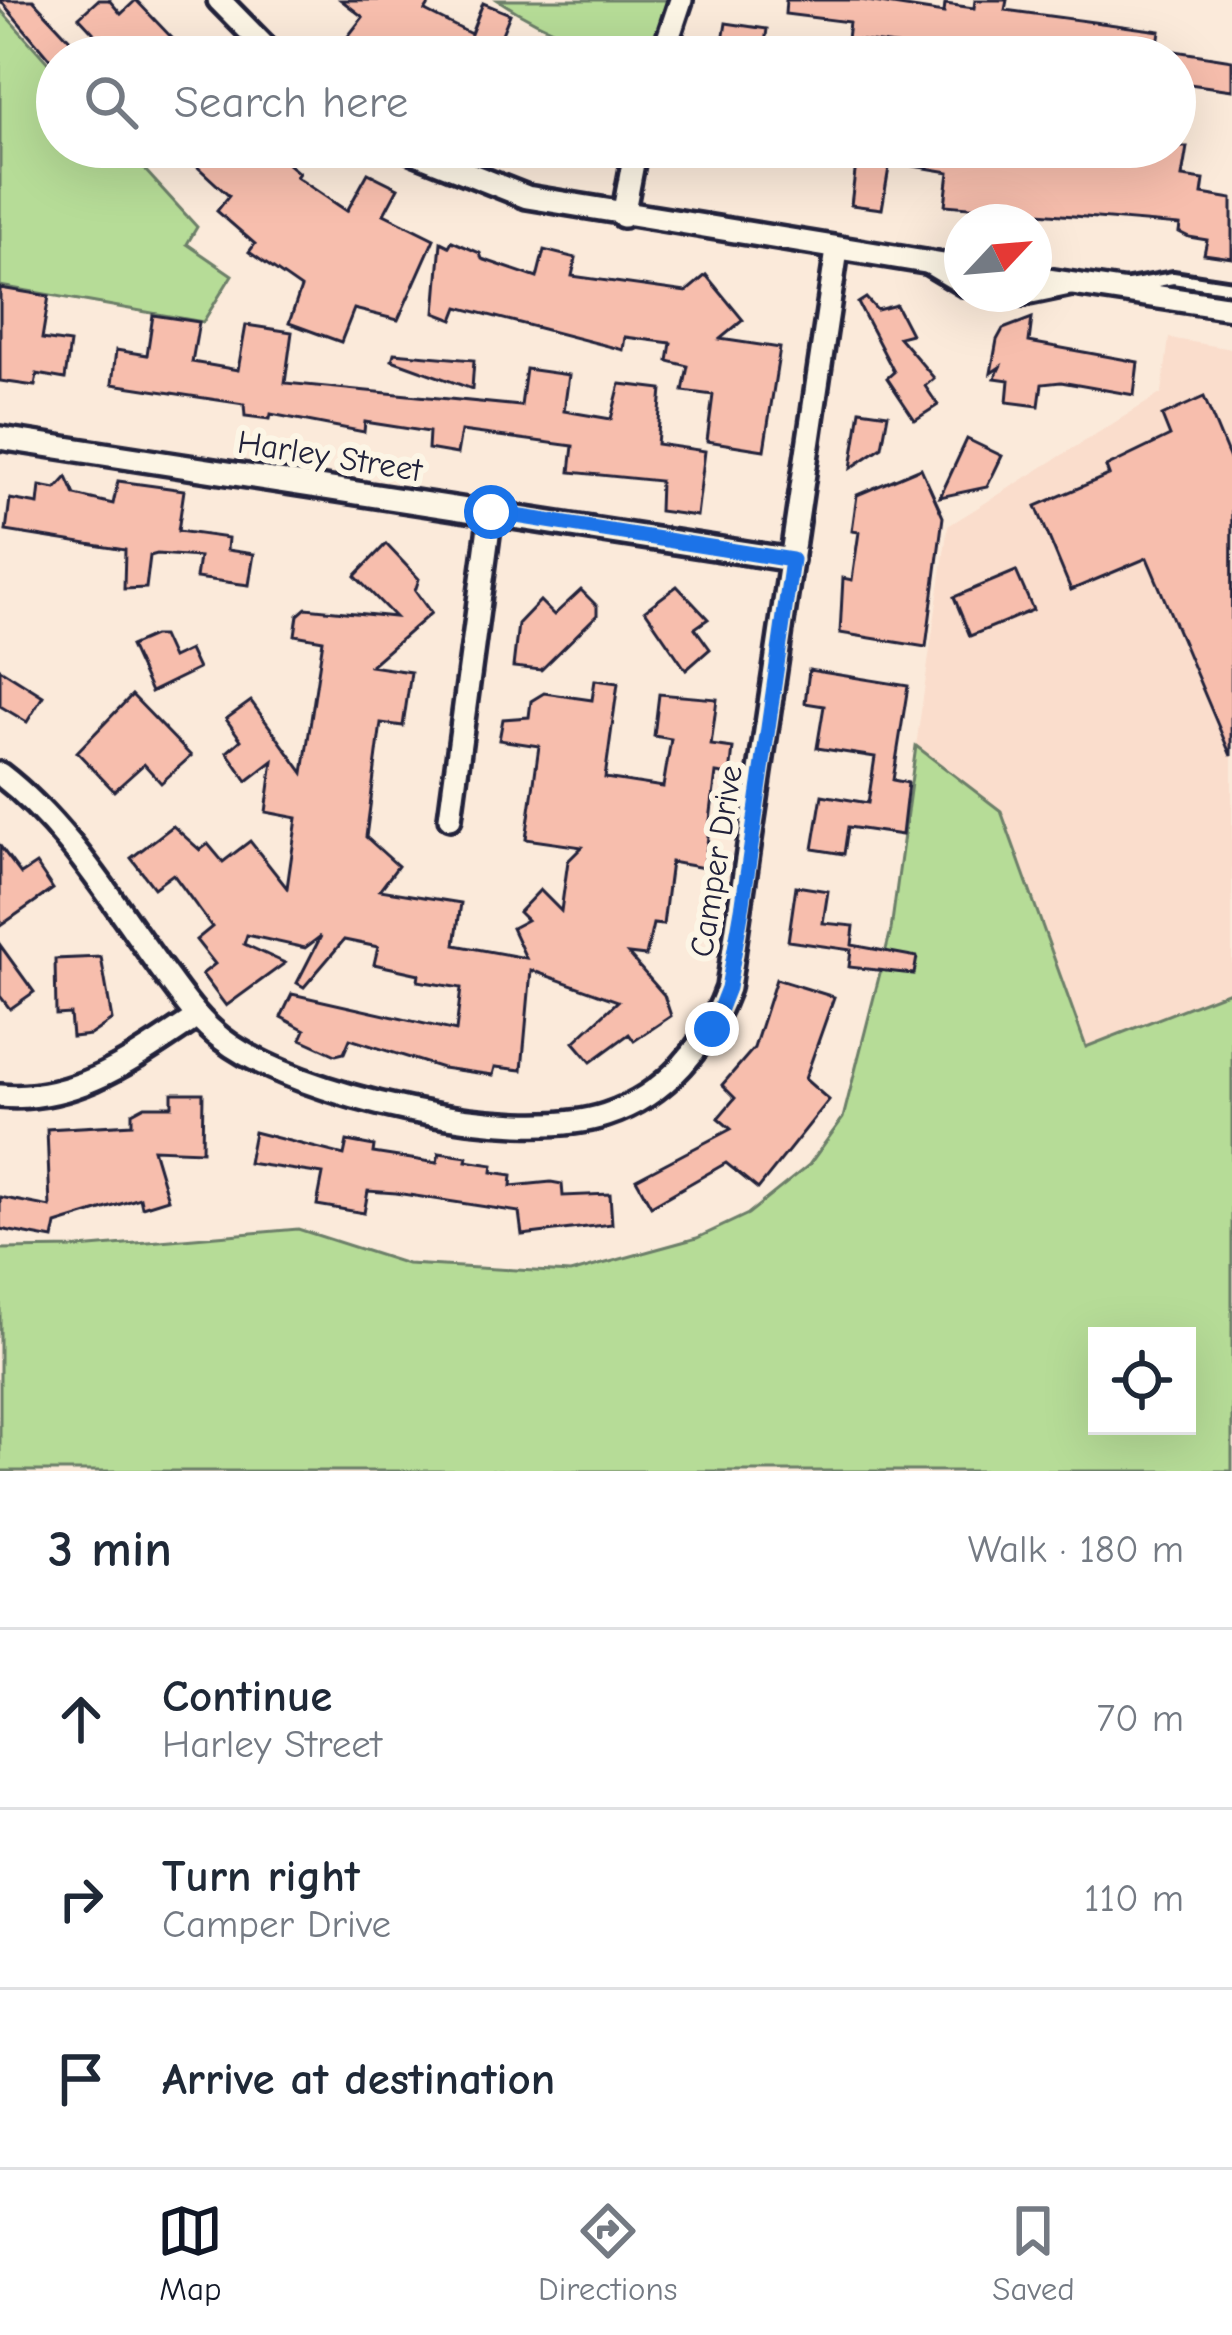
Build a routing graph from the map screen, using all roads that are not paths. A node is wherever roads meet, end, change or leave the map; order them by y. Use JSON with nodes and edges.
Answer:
{"nodes":[{"id":1,"x":218,"y":0,"type":"edge"},
{"id":2,"x":681,"y":0,"type":"edge"},
{"id":3,"x":253,"y":36,"type":"edge"},
{"id":4,"x":669,"y":36,"type":"edge"},
{"id":5,"x":454,"y":168,"type":"edge"},
{"id":6,"x":632,"y":168,"type":"edge"},
{"id":7,"x":623,"y":216,"type":"junction"},
{"id":8,"x":837,"y":250,"type":"junction"},
{"id":9,"x":920,"y":262,"type":"junction"},
{"id":10,"x":944,"y":265,"type":"edge"},
{"id":11,"x":1052,"y":281,"type":"edge"},
{"id":12,"x":944,"y":282,"type":"edge"},
{"id":13,"x":1083,"y":285,"type":"junction"},
{"id":14,"x":1232,"y":287,"type":"edge"},
{"id":15,"x":1114,"y":290,"type":"junction"},
{"id":16,"x":1052,"y":294,"type":"edge"},
{"id":17,"x":1232,"y":308,"type":"edge"},
{"id":18,"x":0,"y":438,"type":"edge"},
{"id":19,"x":491,"y":512,"type":"junction"},
{"id":20,"x":792,"y":560,"type":"junction"},
{"id":21,"x":0,"y":774,"type":"edge"},
{"id":22,"x":450,"y":818,"type":"dead end"},
{"id":23,"x":197,"y":1017,"type":"junction"},
{"id":24,"x":0,"y":1096,"type":"edge"}],
"edges":[{"from":1,"to":3,"type":"street"},
{"from":2,"to":4,"type":"street"},
{"from":5,"to":7,"type":"street"},
{"from":6,"to":7,"type":"street"},
{"from":7,"to":8,"type":"street"},
{"from":8,"to":9,"type":"street"},
{"from":8,"to":20,"type":"street","name":"Camper Drive"},
{"from":9,"to":10,"type":"street"},
{"from":9,"to":12,"type":"lane"},
{"from":11,"to":13,"type":"street"},
{"from":13,"to":15,"type":"street"},
{"from":13,"to":16,"type":"lane"},
{"from":14,"to":15,"type":"lane"},
{"from":15,"to":17,"type":"street"},
{"from":18,"to":19,"type":"street","name":"Harley Street"},
{"from":19,"to":20,"type":"street","name":"Harley Street"},
{"from":19,"to":22,"type":"street"},
{"from":20,"to":23,"type":"street","name":"Camper Drive"},
{"from":21,"to":23,"type":"street","name":"Camper Drive"},
{"from":23,"to":24,"type":"street"}]}
